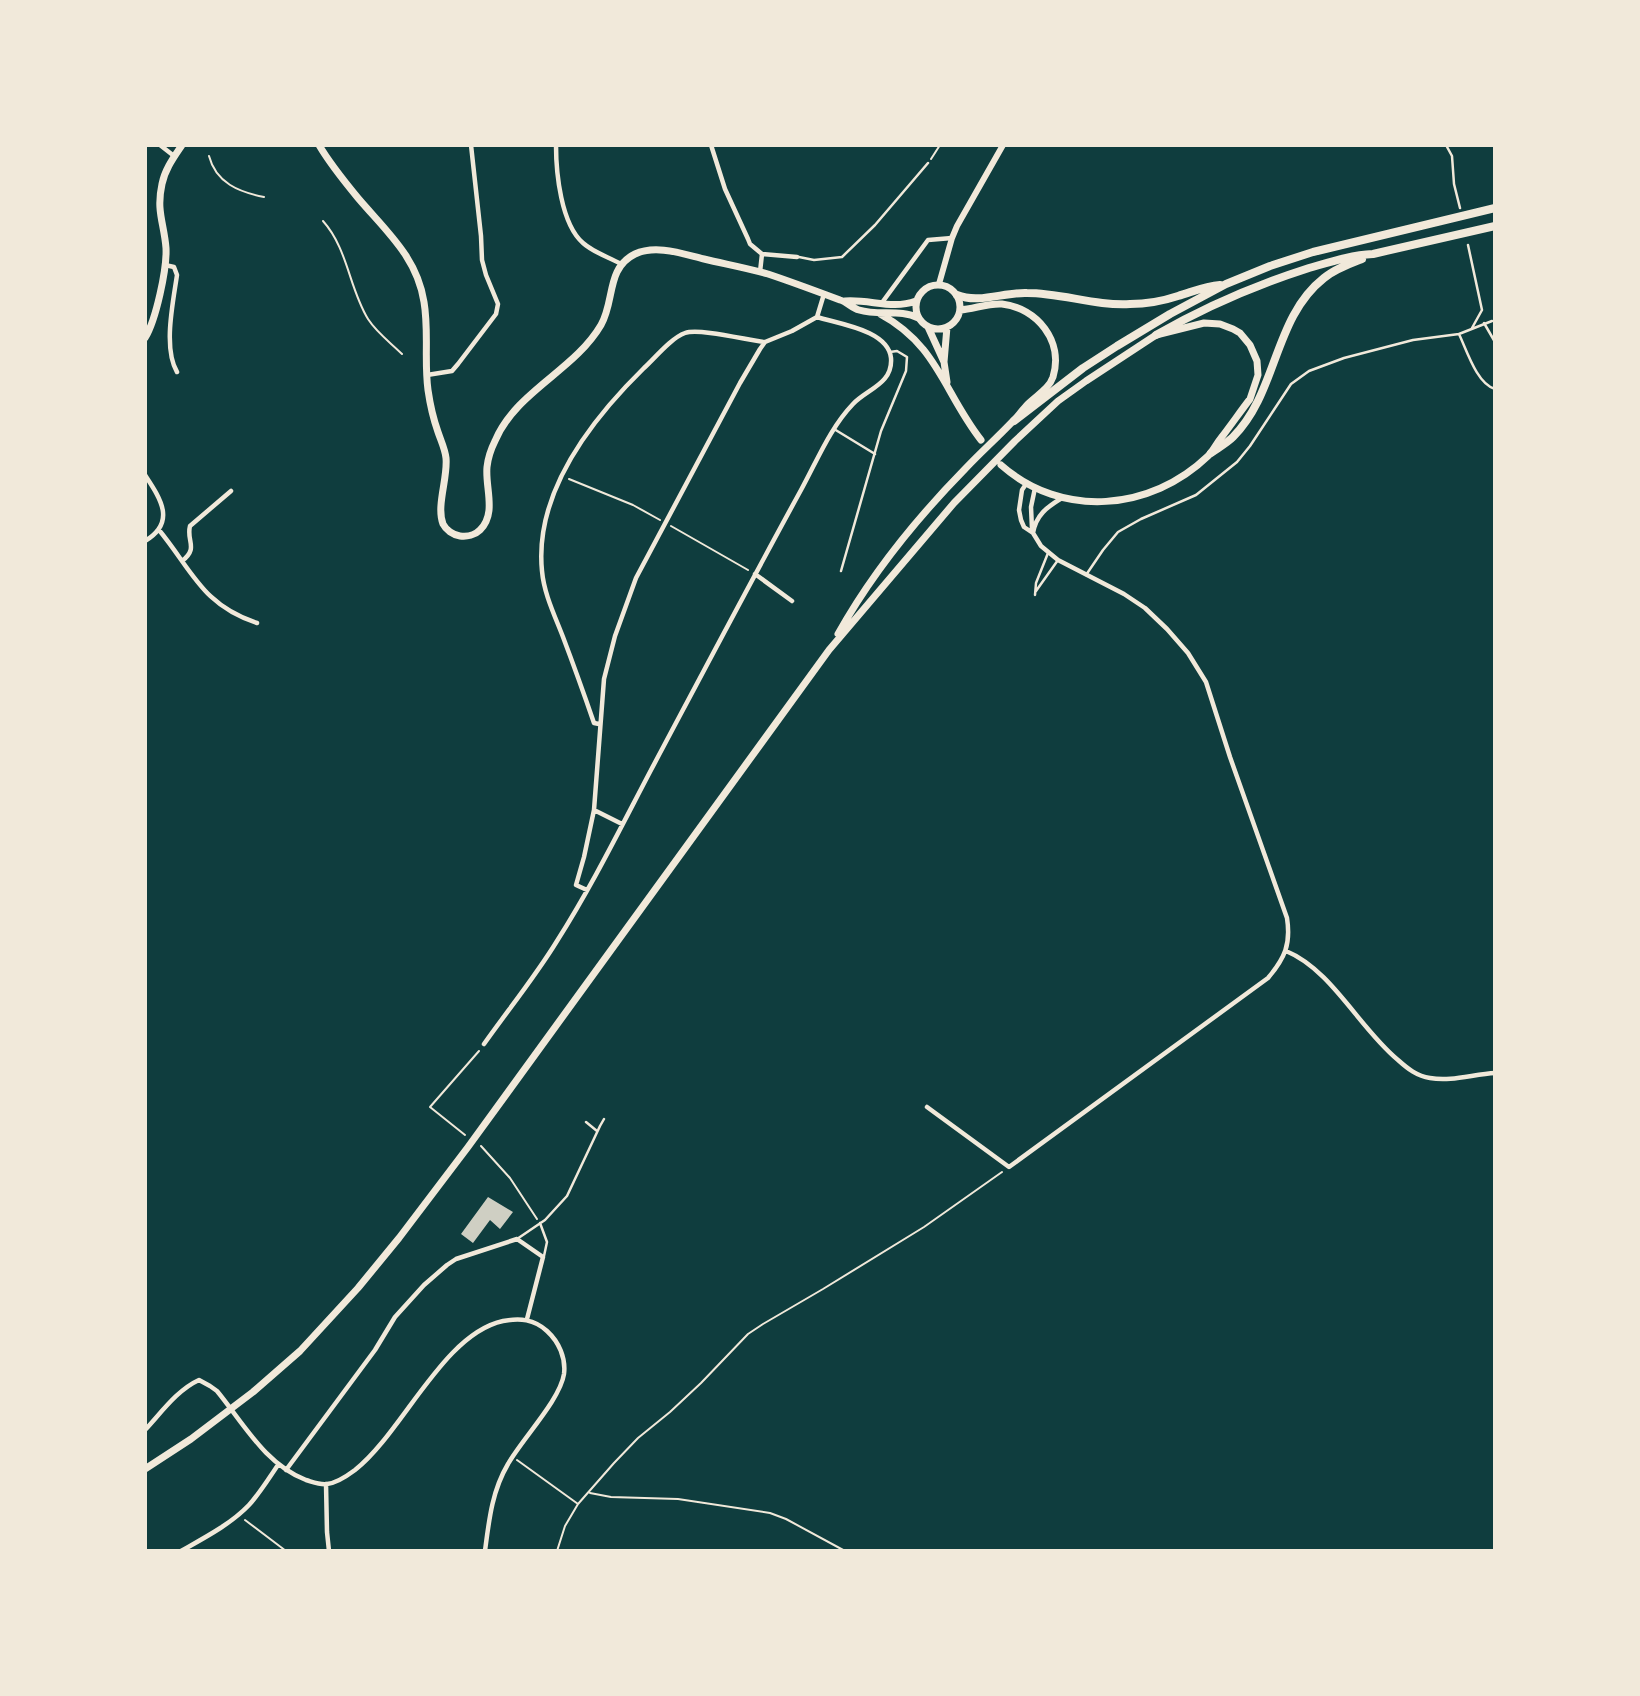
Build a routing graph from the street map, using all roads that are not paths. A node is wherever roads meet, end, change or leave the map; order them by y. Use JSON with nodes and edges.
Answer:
{"nodes":[{"id":1,"x":160,"y":145,"type":"edge"},
{"id":2,"x":182,"y":145,"type":"edge"},
{"id":3,"x":319,"y":145,"type":"edge"},
{"id":4,"x":471,"y":145,"type":"edge"},
{"id":5,"x":556,"y":145,"type":"edge"},
{"id":6,"x":711,"y":145,"type":"edge"},
{"id":7,"x":1003,"y":145,"type":"edge"},
{"id":8,"x":1446,"y":145,"type":"edge"},
{"id":9,"x":175,"y":156,"type":"junction"},
{"id":10,"x":928,"y":163,"type":"road end"},
{"id":11,"x":1460,"y":208,"type":"dead end"},
{"id":12,"x":1495,"y":208,"type":"edge"},
{"id":13,"x":1495,"y":226,"type":"edge"},
{"id":14,"x":952,"y":238,"type":"junction"},
{"id":15,"x":1468,"y":245,"type":"dead end"},
{"id":16,"x":762,"y":254,"type":"junction"},
{"id":17,"x":1373,"y":254,"type":"junction"},
{"id":18,"x":797,"y":257,"type":"joint"},
{"id":19,"x":621,"y":264,"type":"junction"},
{"id":20,"x":165,"y":265,"type":"junction"},
{"id":21,"x":760,"y":272,"type":"junction"},
{"id":22,"x":939,"y":284,"type":"junction"},
{"id":23,"x":1226,"y":284,"type":"junction"},
{"id":24,"x":824,"y":294,"type":"junction"},
{"id":25,"x":957,"y":295,"type":"junction"},
{"id":26,"x":844,"y":301,"type":"junction"},
{"id":27,"x":916,"y":301,"type":"junction"},
{"id":28,"x":881,"y":304,"type":"junction"},
{"id":29,"x":960,"y":310,"type":"junction"},
{"id":30,"x":880,"y":314,"type":"junction"},
{"id":31,"x":817,"y":317,"type":"junction"},
{"id":32,"x":918,"y":318,"type":"junction"},
{"id":33,"x":1492,"y":321,"type":"dead end"},
{"id":34,"x":1485,"y":323,"type":"junction"},
{"id":35,"x":928,"y":327,"type":"junction"},
{"id":36,"x":947,"y":327,"type":"junction"},
{"id":37,"x":1472,"y":328,"type":"junction"},
{"id":38,"x":1459,"y":334,"type":"junction"},
{"id":39,"x":1156,"y":335,"type":"junction"},
{"id":40,"x":145,"y":338,"type":"edge"},
{"id":41,"x":765,"y":342,"type":"junction"},
{"id":42,"x":1495,"y":342,"type":"edge"},
{"id":43,"x":890,"y":352,"type":"junction"},
{"id":44,"x":944,"y":362,"type":"junction"},
{"id":45,"x":177,"y":372,"type":"dead end"},
{"id":46,"x":427,"y":380,"type":"junction"},
{"id":47,"x":948,"y":386,"type":"junction"},
{"id":48,"x":1495,"y":389,"type":"edge"},
{"id":49,"x":1014,"y":421,"type":"junction"},
{"id":50,"x":834,"y":429,"type":"junction"},
{"id":51,"x":981,"y":440,"type":"dead end"},
{"id":52,"x":1211,"y":453,"type":"junction"},
{"id":53,"x":875,"y":454,"type":"junction"},
{"id":54,"x":1001,"y":465,"type":"dead end"},
{"id":55,"x":145,"y":475,"type":"edge"},
{"id":56,"x":1026,"y":484,"type":"junction"},
{"id":57,"x":1035,"y":488,"type":"junction"},
{"id":58,"x":231,"y":491,"type":"dead end"},
{"id":59,"x":1063,"y":498,"type":"junction"},
{"id":60,"x":159,"y":530,"type":"junction"},
{"id":61,"x":1033,"y":533,"type":"junction"},
{"id":62,"x":145,"y":541,"type":"edge"},
{"id":63,"x":1048,"y":553,"type":"junction"},
{"id":64,"x":1058,"y":560,"type":"junction"},
{"id":65,"x":182,"y":561,"type":"junction"},
{"id":66,"x":841,"y":572,"type":"dead end"},
{"id":67,"x":755,"y":574,"type":"junction"},
{"id":68,"x":1086,"y":575,"type":"junction"},
{"id":69,"x":792,"y":601,"type":"dead end"},
{"id":70,"x":257,"y":623,"type":"dead end"},
{"id":71,"x":830,"y":650,"type":"junction"},
{"id":72,"x":599,"y":724,"type":"junction"},
{"id":73,"x":594,"y":810,"type":"junction"},
{"id":74,"x":622,"y":824,"type":"junction"},
{"id":75,"x":587,"y":890,"type":"junction"},
{"id":76,"x":1286,"y":951,"type":"junction"},
{"id":77,"x":484,"y":1044,"type":"road end"},
{"id":78,"x":1495,"y":1073,"type":"edge"},
{"id":79,"x":927,"y":1107,"type":"dead end"},
{"id":80,"x":604,"y":1119,"type":"dead end"},
{"id":81,"x":586,"y":1122,"type":"dead end"},
{"id":82,"x":597,"y":1131,"type":"junction"},
{"id":83,"x":540,"y":1223,"type":"junction"},
{"id":84,"x":517,"y":1239,"type":"junction"},
{"id":85,"x":543,"y":1257,"type":"junction"},
{"id":86,"x":527,"y":1320,"type":"junction"},
{"id":87,"x":232,"y":1410,"type":"junction"},
{"id":88,"x":145,"y":1430,"type":"edge"},
{"id":89,"x":278,"y":1465,"type":"junction"},
{"id":90,"x":145,"y":1469,"type":"edge"},
{"id":91,"x":286,"y":1471,"type":"junction"},
{"id":92,"x":326,"y":1485,"type":"junction"},
{"id":93,"x":181,"y":1551,"type":"edge"},
{"id":94,"x":329,"y":1551,"type":"edge"},
{"id":95,"x":485,"y":1551,"type":"edge"}],
"edges":[{"from":1,"to":9,"type":"street"},
{"from":2,"to":9,"type":"main road"},
{"from":3,"to":46,"type":"main road"},
{"from":4,"to":46,"type":"street"},
{"from":5,"to":19,"type":"street"},
{"from":6,"to":16,"type":"street"},
{"from":7,"to":14,"type":"street"},
{"from":8,"to":11,"type":"lane"},
{"from":9,"to":20,"type":"main road"},
{"from":10,"to":18,"type":"lane"},
{"from":12,"to":23,"type":"highway"},
{"from":13,"to":17,"type":"highway"},
{"from":14,"to":22,"type":"street"},
{"from":14,"to":28,"type":"street"},
{"from":15,"to":37,"type":"lane"},
{"from":16,"to":18,"type":"street"},
{"from":16,"to":21,"type":"street"},
{"from":17,"to":39,"type":"highway"},
{"from":17,"to":52,"type":"highway"},
{"from":19,"to":21,"type":"main road"},
{"from":19,"to":46,"type":"main road"},
{"from":20,"to":40,"type":"main road"},
{"from":20,"to":45,"type":"street"},
{"from":21,"to":24,"type":"main road"},
{"from":22,"to":25,"type":"main road"},
{"from":22,"to":27,"type":"main road"},
{"from":23,"to":25,"type":"highway"},
{"from":23,"to":49,"type":"highway"},
{"from":24,"to":26,"type":"main road"},
{"from":24,"to":31,"type":"street"},
{"from":25,"to":29,"type":"main road"},
{"from":26,"to":28,"type":"main road"},
{"from":26,"to":30,"type":"main road"},
{"from":27,"to":28,"type":"main road"},
{"from":27,"to":32,"type":"main road"},
{"from":29,"to":36,"type":"main road"},
{"from":29,"to":49,"type":"main road"},
{"from":30,"to":32,"type":"main road"},
{"from":30,"to":47,"type":"main road"},
{"from":31,"to":41,"type":"street"},
{"from":31,"to":43,"type":"street"},
{"from":32,"to":35,"type":"main road"},
{"from":33,"to":34,"type":"lane"},
{"from":34,"to":37,"type":"lane"},
{"from":34,"to":42,"type":"lane"},
{"from":35,"to":36,"type":"main road"},
{"from":35,"to":44,"type":"main road"},
{"from":36,"to":44,"type":"main road"},
{"from":37,"to":38,"type":"lane"},
{"from":38,"to":48,"type":"lane"},
{"from":38,"to":68,"type":"lane"},
{"from":39,"to":52,"type":"main road"},
{"from":39,"to":71,"type":"main road"},
{"from":41,"to":72,"type":"street"},
{"from":41,"to":72,"type":"street"},
{"from":43,"to":50,"type":"street"},
{"from":43,"to":53,"type":"lane"},
{"from":44,"to":47,"type":"main road"},
{"from":47,"to":51,"type":"main road"},
{"from":49,"to":71,"type":"main road"},
{"from":50,"to":53,"type":"lane"},
{"from":50,"to":67,"type":"street"},
{"from":52,"to":59,"type":"main road"},
{"from":53,"to":66,"type":"lane"},
{"from":54,"to":56,"type":"main road"},
{"from":55,"to":60,"type":"street"},
{"from":56,"to":57,"type":"main road"},
{"from":56,"to":61,"type":"street"},
{"from":57,"to":59,"type":"main road"},
{"from":57,"to":61,"type":"street"},
{"from":58,"to":65,"type":"street"},
{"from":59,"to":61,"type":"street"},
{"from":60,"to":62,"type":"street"},
{"from":60,"to":65,"type":"street"},
{"from":61,"to":63,"type":"street"},
{"from":63,"to":64,"type":"street"},
{"from":63,"to":64,"type":"lane"},
{"from":64,"to":68,"type":"street"},
{"from":65,"to":70,"type":"street"},
{"from":67,"to":69,"type":"street"},
{"from":67,"to":74,"type":"street"},
{"from":68,"to":76,"type":"street"},
{"from":71,"to":87,"type":"main road"},
{"from":72,"to":73,"type":"street"},
{"from":73,"to":74,"type":"street"},
{"from":73,"to":75,"type":"street"},
{"from":74,"to":75,"type":"street"},
{"from":75,"to":77,"type":"street"},
{"from":76,"to":78,"type":"street"},
{"from":76,"to":79,"type":"street"},
{"from":80,"to":82,"type":"lane"},
{"from":81,"to":82,"type":"lane"},
{"from":82,"to":83,"type":"lane"},
{"from":83,"to":84,"type":"lane"},
{"from":83,"to":85,"type":"lane"},
{"from":84,"to":85,"type":"street"},
{"from":84,"to":91,"type":"street"},
{"from":85,"to":86,"type":"street"},
{"from":86,"to":92,"type":"street"},
{"from":86,"to":95,"type":"street"},
{"from":87,"to":88,"type":"street"},
{"from":87,"to":89,"type":"street"},
{"from":87,"to":90,"type":"main road"},
{"from":89,"to":91,"type":"street"},
{"from":89,"to":93,"type":"street"},
{"from":91,"to":92,"type":"street"},
{"from":92,"to":94,"type":"street"}]}
